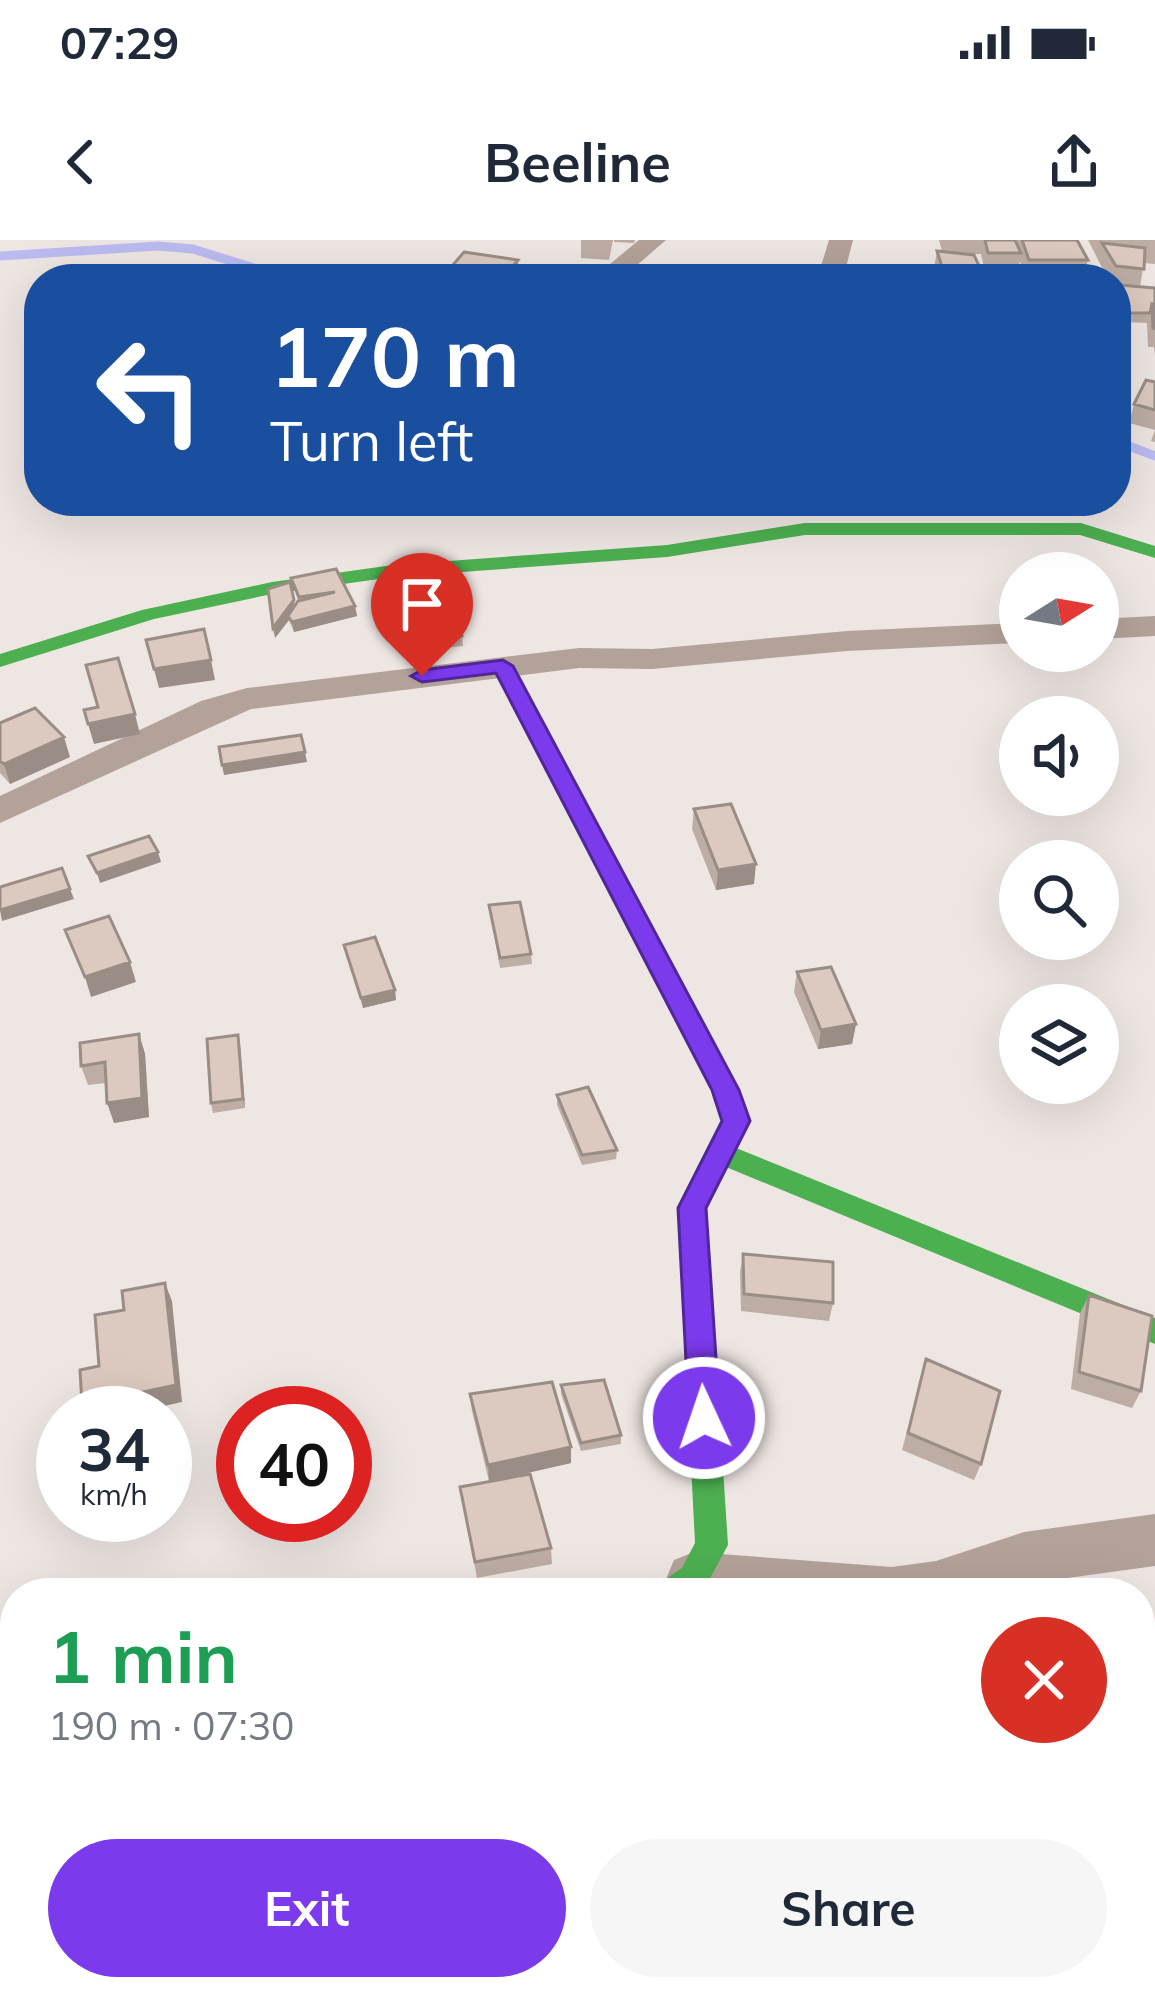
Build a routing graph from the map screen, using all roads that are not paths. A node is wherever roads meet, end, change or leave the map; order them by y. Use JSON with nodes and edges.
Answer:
{"nodes":[{"id":1,"x":654,"y":240,"type":"edge"},
{"id":2,"x":624,"y":264,"type":"edge"},
{"id":3,"x":1155,"y":552,"type":"edge"},
{"id":4,"x":1155,"y":626,"type":"edge"},
{"id":5,"x":1119,"y":628,"type":"edge"},
{"id":6,"x":999,"y":634,"type":"edge"},
{"id":7,"x":0,"y":661,"type":"edge"},
{"id":8,"x":503,"y":666,"type":"junction"},
{"id":9,"x":0,"y":811,"type":"edge"},
{"id":10,"x":722,"y":1154,"type":"junction"},
{"id":11,"x":1155,"y":1331,"type":"edge"},
{"id":12,"x":1155,"y":1540,"type":"edge"},
{"id":13,"x":689,"y":1578,"type":"edge"},
{"id":14,"x":965,"y":1578,"type":"edge"}],
"edges":[{"from":1,"to":2,"type":"street"},
{"from":3,"to":7,"type":"street"},
{"from":4,"to":5,"type":"street"},
{"from":6,"to":8,"type":"street"},
{"from":8,"to":9,"type":"street"},
{"from":8,"to":10,"type":"street"},
{"from":10,"to":11,"type":"street"},
{"from":10,"to":13,"type":"street"},
{"from":12,"to":14,"type":"street"}]}
